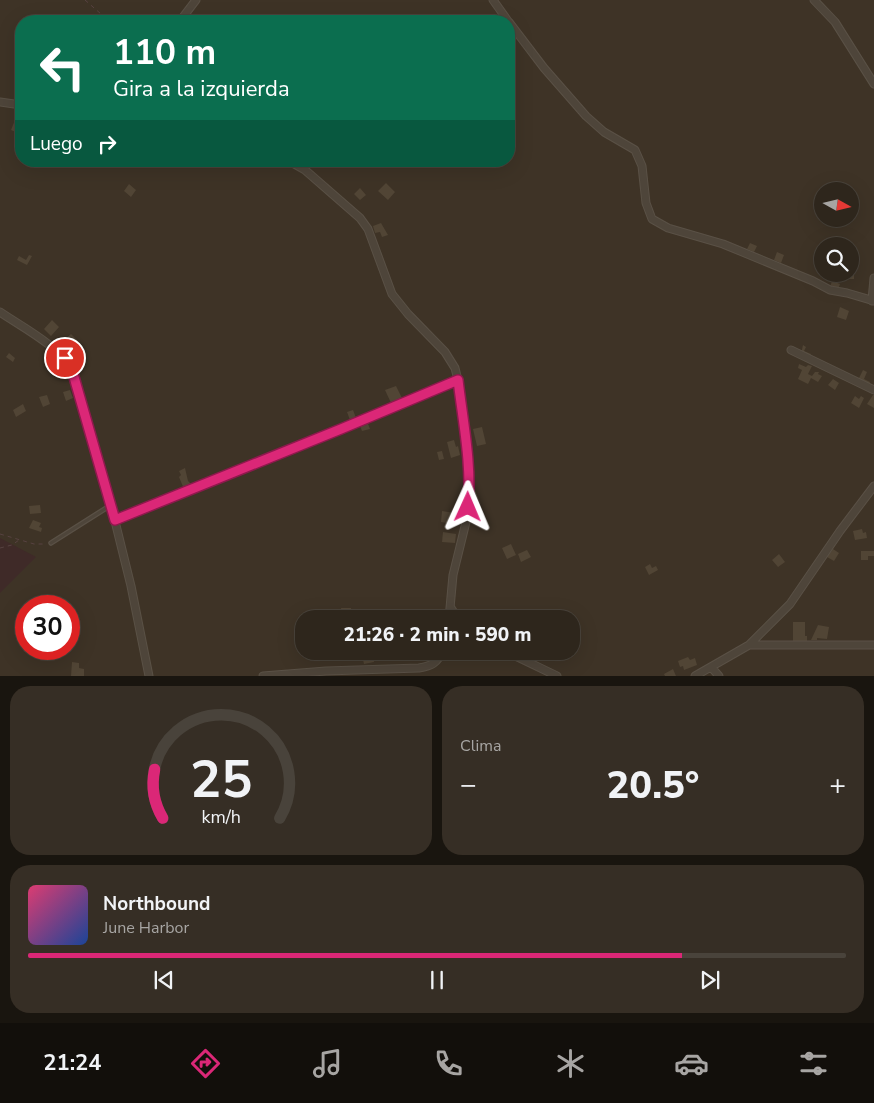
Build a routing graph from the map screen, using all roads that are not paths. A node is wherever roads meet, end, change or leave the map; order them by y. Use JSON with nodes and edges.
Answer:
{"nodes":[{"id":1,"x":196,"y":0,"type":"edge"},
{"id":2,"x":493,"y":0,"type":"edge"},
{"id":3,"x":814,"y":0,"type":"edge"},
{"id":4,"x":185,"y":15,"type":"edge"},
{"id":5,"x":504,"y":15,"type":"edge"},
{"id":6,"x":515,"y":30,"type":"edge"},
{"id":7,"x":874,"y":84,"type":"edge"},
{"id":8,"x":0,"y":102,"type":"edge"},
{"id":9,"x":15,"y":104,"type":"edge"},
{"id":10,"x":300,"y":167,"type":"edge"},
{"id":11,"x":874,"y":278,"type":"edge"},
{"id":12,"x":873,"y":301,"type":"edge"},
{"id":13,"x":0,"y":312,"type":"edge"},
{"id":14,"x":791,"y":350,"type":"dead end"},
{"id":15,"x":458,"y":380,"type":"junction"},
{"id":16,"x":874,"y":390,"type":"edge"},
{"id":17,"x":874,"y":486,"type":"edge"},
{"id":18,"x":111,"y":505,"type":"junction"},
{"id":19,"x":115,"y":520,"type":"junction"},
{"id":20,"x":50,"y":542,"type":"road end"},
{"id":21,"x":451,"y":608,"type":"edge"},
{"id":22,"x":750,"y":645,"type":"junction"},
{"id":23,"x":874,"y":645,"type":"edge"},
{"id":24,"x":438,"y":660,"type":"edge"},
{"id":25,"x":524,"y":660,"type":"edge"},
{"id":26,"x":711,"y":667,"type":"junction"},
{"id":27,"x":149,"y":676,"type":"edge"},
{"id":28,"x":263,"y":676,"type":"edge"},
{"id":29,"x":557,"y":676,"type":"edge"},
{"id":30,"x":695,"y":676,"type":"edge"},
{"id":31,"x":718,"y":676,"type":"edge"}],
"edges":[{"from":1,"to":4,"type":"street"},
{"from":2,"to":5,"type":"street"},
{"from":3,"to":7,"type":"street"},
{"from":6,"to":12,"type":"street"},
{"from":8,"to":9,"type":"street"},
{"from":10,"to":15,"type":"street"},
{"from":11,"to":12,"type":"street"},
{"from":13,"to":18,"type":"street"},
{"from":14,"to":16,"type":"street"},
{"from":15,"to":19,"type":"street"},
{"from":15,"to":21,"type":"street"},
{"from":17,"to":22,"type":"street"},
{"from":18,"to":19,"type":"street"},
{"from":18,"to":20,"type":"lane"},
{"from":19,"to":27,"type":"street"},
{"from":22,"to":23,"type":"street"},
{"from":22,"to":26,"type":"street"},
{"from":24,"to":28,"type":"street"},
{"from":25,"to":29,"type":"street"},
{"from":26,"to":30,"type":"street"},
{"from":26,"to":31,"type":"street"}]}
